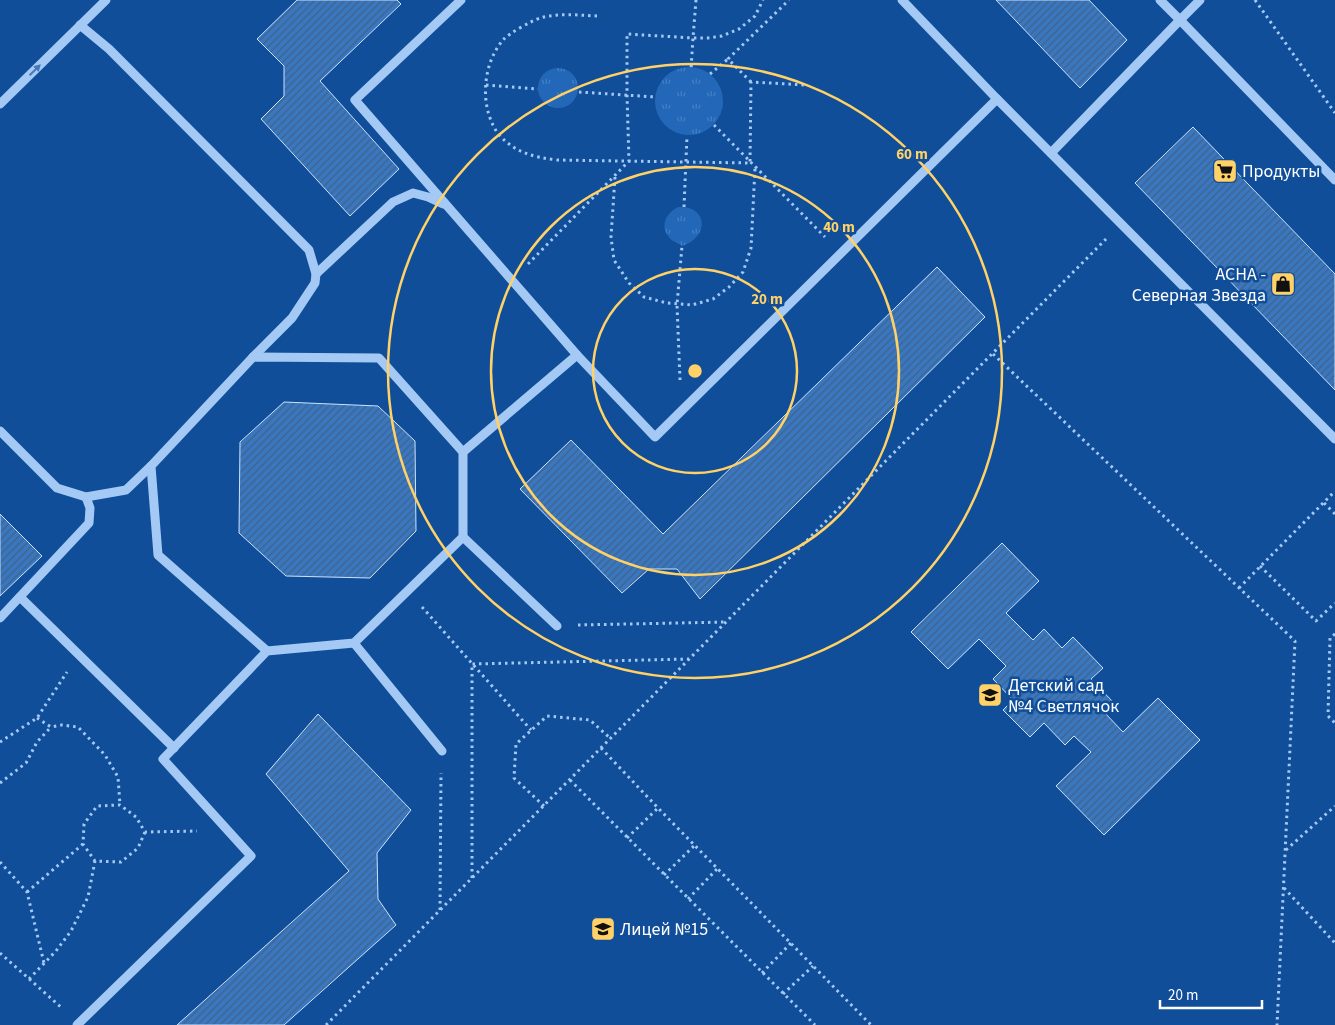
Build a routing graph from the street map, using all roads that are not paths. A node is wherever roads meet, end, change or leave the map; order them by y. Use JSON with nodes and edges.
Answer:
{"nodes":[{"id":1,"x":106,"y":0,"type":"edge"},
{"id":2,"x":461,"y":0,"type":"edge"},
{"id":3,"x":902,"y":0,"type":"edge"},
{"id":4,"x":1160,"y":0,"type":"edge"},
{"id":5,"x":1200,"y":0,"type":"edge"},
{"id":6,"x":1180,"y":20,"type":"junction"},
{"id":7,"x":80,"y":26,"type":"junction"},
{"id":8,"x":998,"y":99,"type":"junction"},
{"id":9,"x":0,"y":104,"type":"edge"},
{"id":10,"x":1051,"y":153,"type":"junction"},
{"id":11,"x":1335,"y":180,"type":"edge"},
{"id":12,"x":446,"y":205,"type":"junction"},
{"id":13,"x":316,"y":274,"type":"junction"},
{"id":14,"x":577,"y":355,"type":"junction"},
{"id":15,"x":253,"y":357,"type":"junction"},
{"id":16,"x":0,"y":431,"type":"edge"},
{"id":17,"x":1335,"y":439,"type":"edge"},
{"id":18,"x":463,"y":452,"type":"junction"},
{"id":19,"x":151,"y":466,"type":"junction"},
{"id":20,"x":86,"y":497,"type":"junction"},
{"id":21,"x":463,"y":537,"type":"junction"},
{"id":22,"x":20,"y":596,"type":"junction"},
{"id":23,"x":0,"y":618,"type":"edge"},
{"id":24,"x":557,"y":626,"type":"road end"},
{"id":25,"x":354,"y":643,"type":"junction"},
{"id":26,"x":267,"y":650,"type":"junction"},
{"id":27,"x":174,"y":748,"type":"junction"},
{"id":28,"x":442,"y":751,"type":"road end"},
{"id":29,"x":77,"y":1024,"type":"edge"}],
"edges":[{"from":1,"to":7,"type":"street"},
{"from":2,"to":12,"type":"street"},
{"from":3,"to":8,"type":"street"},
{"from":4,"to":6,"type":"street"},
{"from":5,"to":6,"type":"street"},
{"from":6,"to":10,"type":"street"},
{"from":6,"to":11,"type":"street"},
{"from":9,"to":7,"type":"street","one_way":true},
{"from":7,"to":13,"type":"street"},
{"from":8,"to":10,"type":"street"},
{"from":8,"to":14,"type":"street"},
{"from":10,"to":17,"type":"street"},
{"from":12,"to":13,"type":"street"},
{"from":12,"to":14,"type":"street"},
{"from":13,"to":15,"type":"street"},
{"from":14,"to":18,"type":"street"},
{"from":15,"to":18,"type":"street"},
{"from":15,"to":19,"type":"street"},
{"from":16,"to":20,"type":"street"},
{"from":18,"to":21,"type":"street"},
{"from":19,"to":20,"type":"street"},
{"from":19,"to":26,"type":"street"},
{"from":20,"to":22,"type":"street"},
{"from":21,"to":24,"type":"street"},
{"from":21,"to":25,"type":"street"},
{"from":22,"to":23,"type":"street"},
{"from":22,"to":27,"type":"street"},
{"from":25,"to":26,"type":"street"},
{"from":25,"to":28,"type":"street"},
{"from":26,"to":27,"type":"street"},
{"from":27,"to":29,"type":"street"}]}
